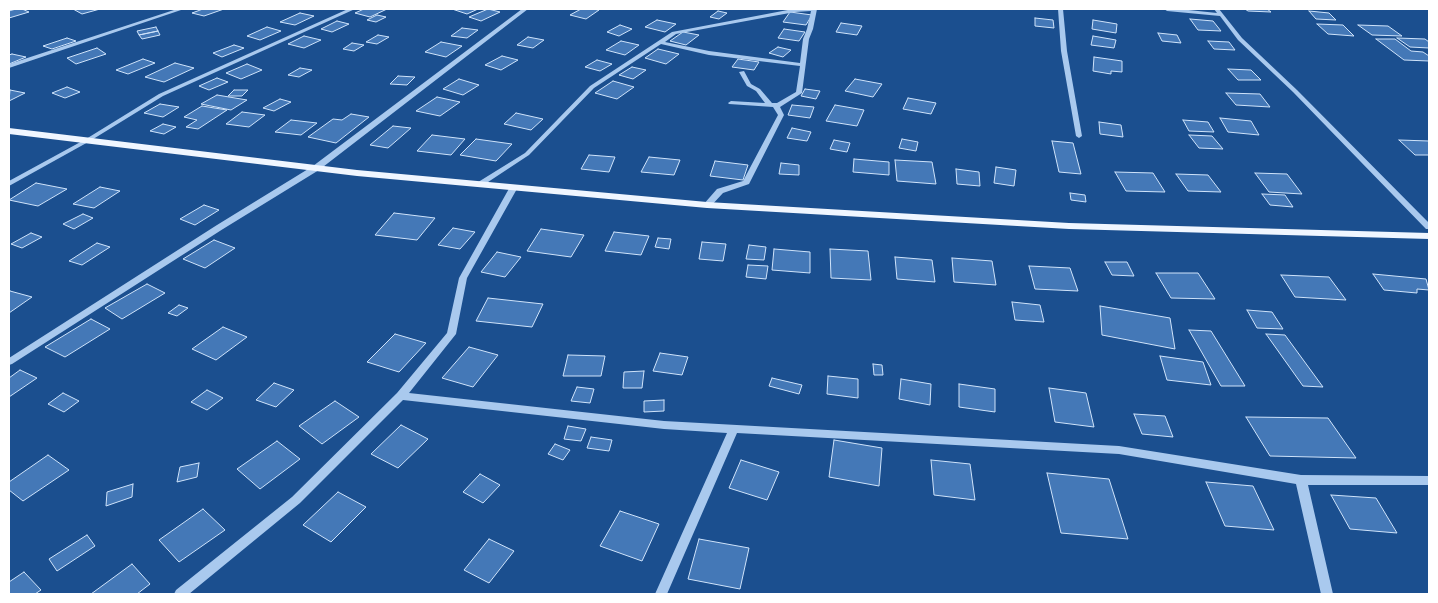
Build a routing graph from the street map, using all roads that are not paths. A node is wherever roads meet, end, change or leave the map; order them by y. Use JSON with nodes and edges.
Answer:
{"nodes":[{"id":1,"x":181,"y":9,"type":"edge"},
{"id":2,"x":352,"y":9,"type":"edge"},
{"id":3,"x":525,"y":9,"type":"edge"},
{"id":4,"x":814,"y":9,"type":"edge"},
{"id":5,"x":1060,"y":9,"type":"edge"},
{"id":6,"x":1167,"y":9,"type":"edge"},
{"id":7,"x":1219,"y":12,"type":"edge"},
{"id":8,"x":659,"y":42,"type":"junction"},
{"id":9,"x":802,"y":65,"type":"junction"},
{"id":10,"x":9,"y":66,"type":"edge"},
{"id":11,"x":742,"y":72,"type":"dead end"},
{"id":12,"x":731,"y":103,"type":"dead end"},
{"id":13,"x":770,"y":104,"type":"junction"},
{"id":14,"x":778,"y":105,"type":"junction"},
{"id":15,"x":9,"y":130,"type":"edge"},
{"id":16,"x":1079,"y":136,"type":"dead end"},
{"id":17,"x":88,"y":140,"type":"junction"},
{"id":18,"x":316,"y":168,"type":"junction"},
{"id":19,"x":9,"y":184,"type":"edge"},
{"id":20,"x":479,"y":184,"type":"junction"},
{"id":21,"x":514,"y":187,"type":"junction"},
{"id":22,"x":707,"y":205,"type":"junction"},
{"id":23,"x":1429,"y":228,"type":"edge"},
{"id":24,"x":1429,"y":236,"type":"edge"},
{"id":25,"x":9,"y":362,"type":"edge"},
{"id":26,"x":401,"y":396,"type":"junction"},
{"id":27,"x":734,"y":429,"type":"junction"},
{"id":28,"x":1301,"y":480,"type":"junction"},
{"id":29,"x":1429,"y":481,"type":"edge"},
{"id":30,"x":180,"y":594,"type":"edge"},
{"id":31,"x":661,"y":594,"type":"edge"},
{"id":32,"x":1327,"y":594,"type":"edge"}],
"edges":[{"from":1,"to":10,"type":"street"},
{"from":2,"to":17,"type":"street"},
{"from":3,"to":18,"type":"street"},
{"from":4,"to":8,"type":"street"},
{"from":4,"to":9,"type":"street"},
{"from":5,"to":16,"type":"street"},
{"from":6,"to":7,"type":"street"},
{"from":7,"to":23,"type":"street"},
{"from":8,"to":9,"type":"street"},
{"from":8,"to":20,"type":"street"},
{"from":9,"to":14,"type":"street"},
{"from":11,"to":13,"type":"street"},
{"from":12,"to":13,"type":"street"},
{"from":13,"to":14,"type":"street"},
{"from":14,"to":22,"type":"street"},
{"from":15,"to":17,"type":"main road"},
{"from":17,"to":18,"type":"main road"},
{"from":17,"to":19,"type":"street"},
{"from":18,"to":20,"type":"main road"},
{"from":18,"to":25,"type":"street"},
{"from":20,"to":21,"type":"main road"},
{"from":21,"to":22,"type":"main road"},
{"from":21,"to":26,"type":"street"},
{"from":22,"to":24,"type":"main road"},
{"from":26,"to":27,"type":"street"},
{"from":26,"to":30,"type":"street"},
{"from":27,"to":28,"type":"street"},
{"from":27,"to":31,"type":"street"},
{"from":28,"to":29,"type":"street"},
{"from":28,"to":32,"type":"street"}]}
